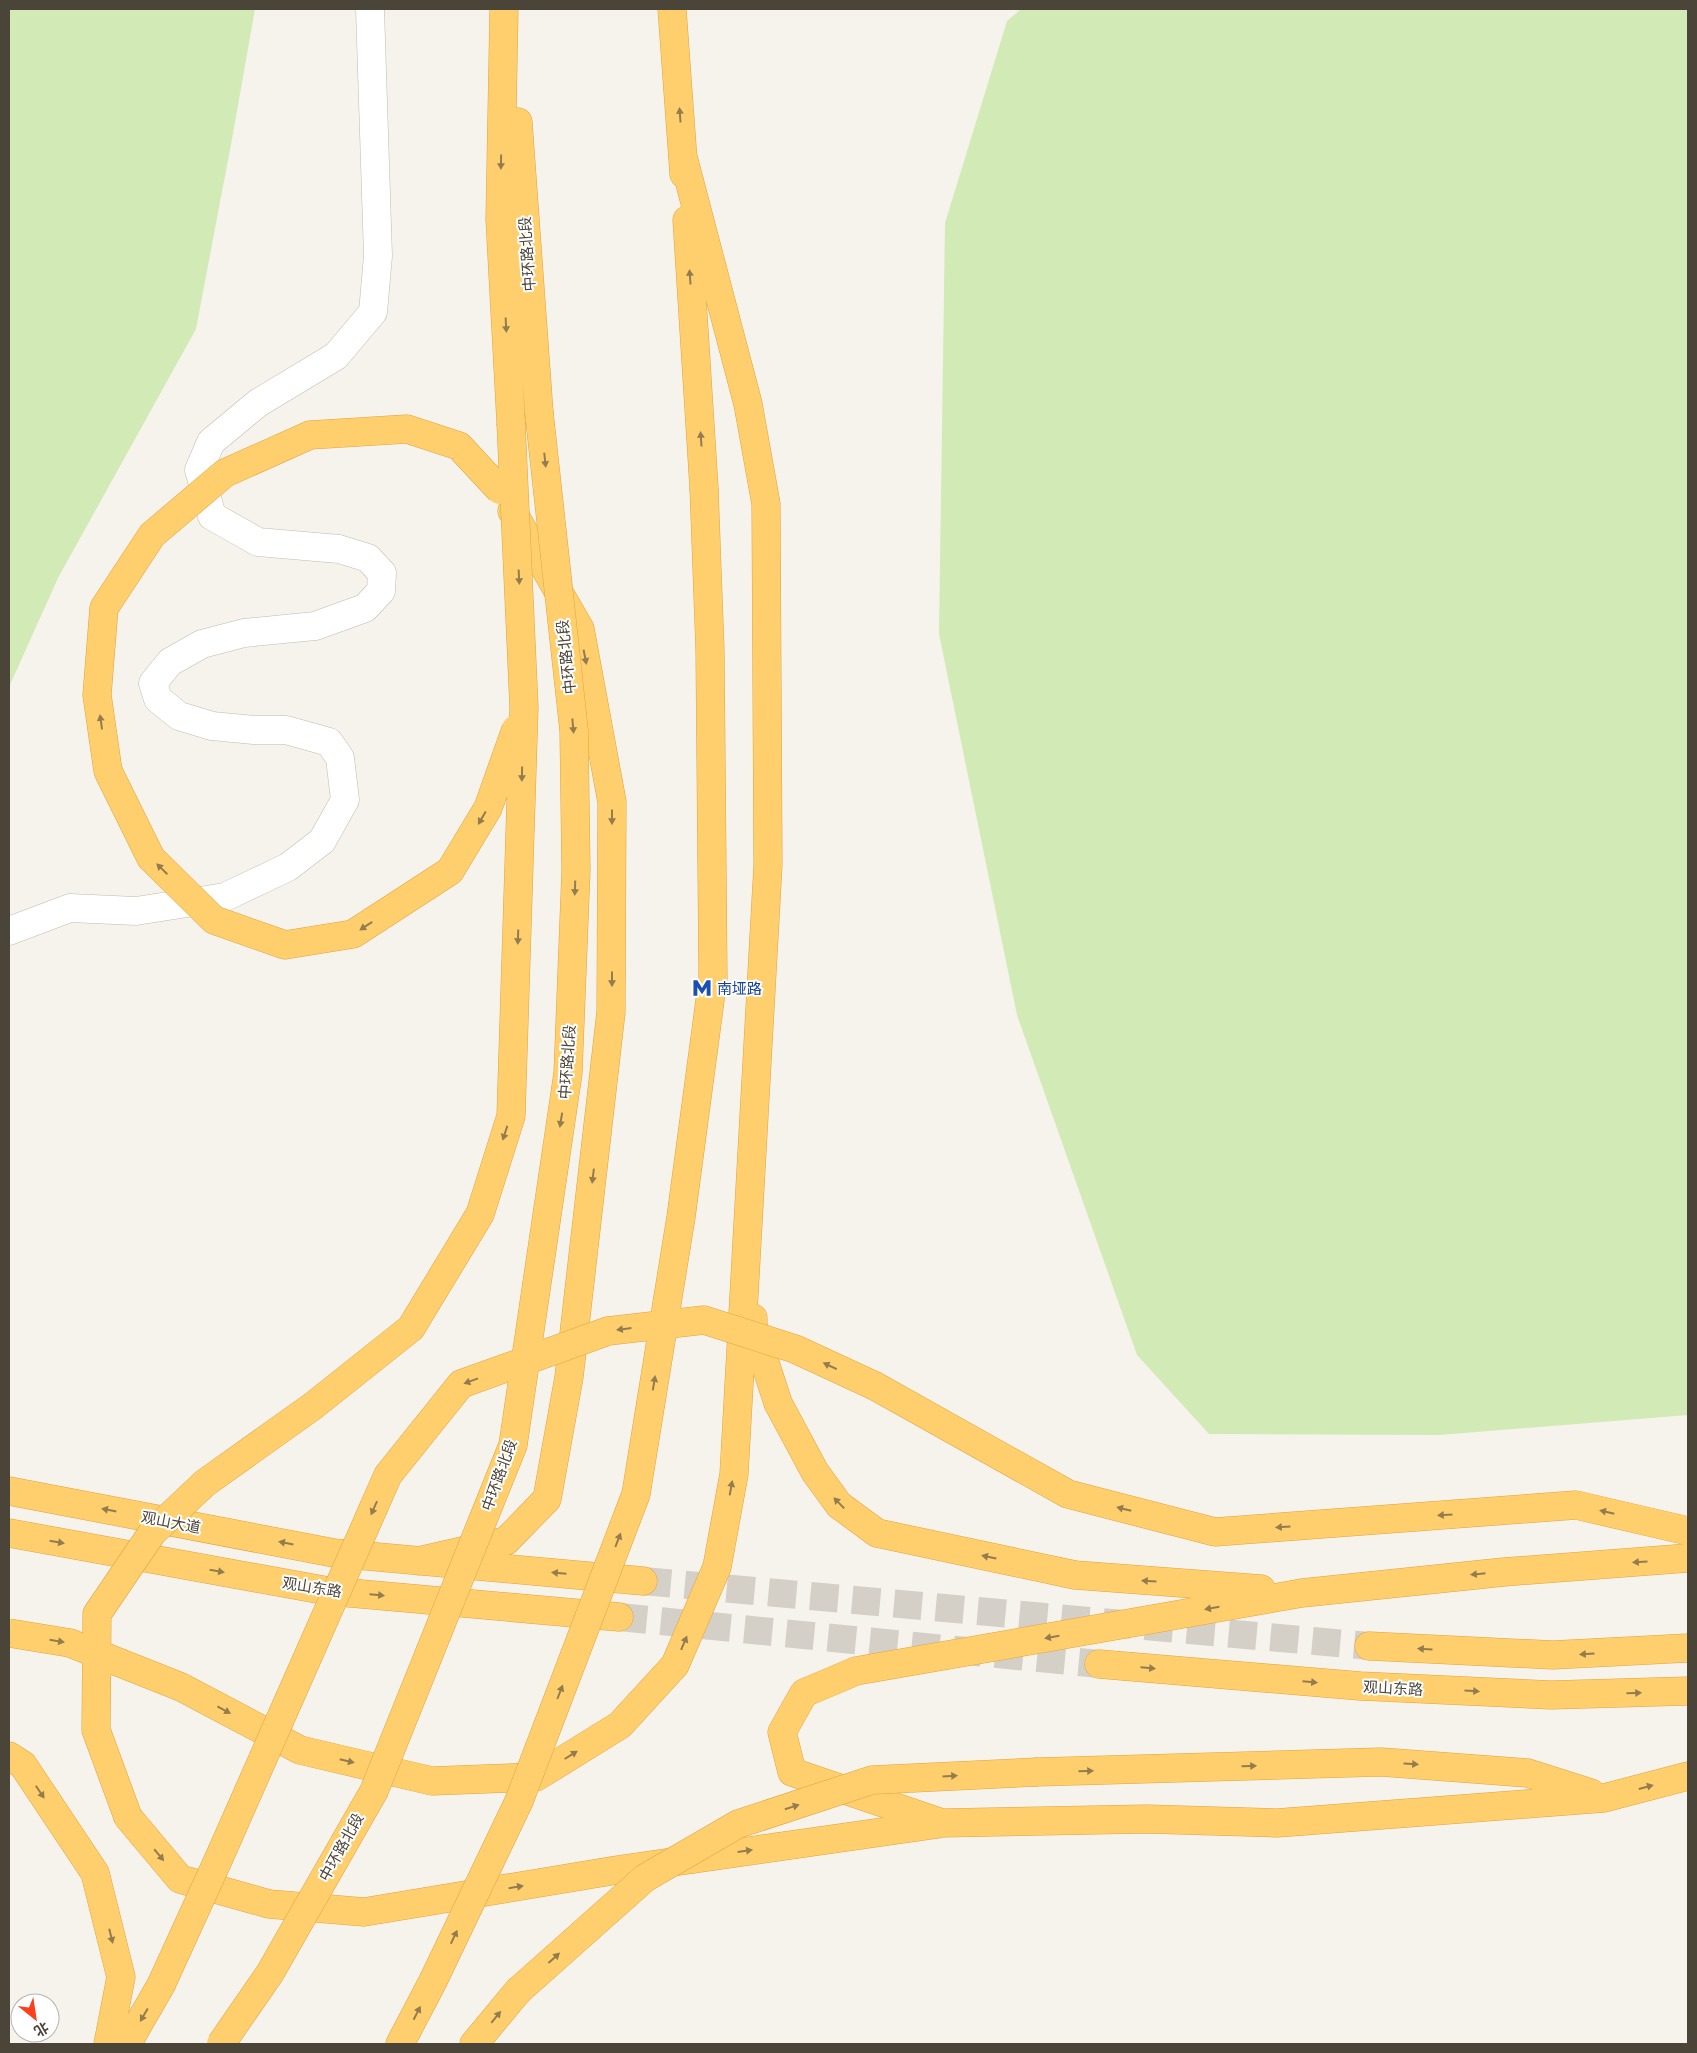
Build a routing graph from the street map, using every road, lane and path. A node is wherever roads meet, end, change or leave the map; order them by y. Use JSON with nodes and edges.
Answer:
{"nodes":[{"id":1,"x":370,"y":9,"type":"edge"},
{"id":2,"x":504,"y":9,"type":"edge"},
{"id":3,"x":509,"y":9,"type":"edge"},
{"id":4,"x":672,"y":9,"type":"edge"},
{"id":5,"x":683,"y":157,"type":"junction"},
{"id":6,"x":524,"y":707,"type":"junction"},
{"id":7,"x":9,"y":931,"type":"edge"},
{"id":8,"x":748,"y":1239,"type":"junction"},
{"id":9,"x":9,"y":1491,"type":"edge"},
{"id":10,"x":1688,"y":1531,"type":"edge"},
{"id":11,"x":9,"y":1533,"type":"edge"},
{"id":12,"x":1688,"y":1558,"type":"edge"},
{"id":13,"x":418,"y":1561,"type":"junction"},
{"id":14,"x":643,"y":1581,"type":"tunnel mouth"},
{"id":15,"x":1302,"y":1593,"type":"junction"},
{"id":16,"x":619,"y":1617,"type":"tunnel mouth"},
{"id":17,"x":9,"y":1634,"type":"edge"},
{"id":18,"x":1369,"y":1646,"type":"tunnel mouth"},
{"id":19,"x":1688,"y":1648,"type":"edge"},
{"id":20,"x":1099,"y":1664,"type":"tunnel mouth"},
{"id":21,"x":1688,"y":1691,"type":"edge"},
{"id":22,"x":9,"y":1756,"type":"edge"},
{"id":23,"x":1688,"y":1776,"type":"edge"},
{"id":24,"x":1604,"y":1798,"type":"junction"},
{"id":25,"x":942,"y":1823,"type":"junction"},
{"id":26,"x":108,"y":2044,"type":"edge"},
{"id":27,"x":127,"y":2044,"type":"edge"},
{"id":28,"x":221,"y":2044,"type":"edge"},
{"id":29,"x":400,"y":2044,"type":"edge"},
{"id":30,"x":474,"y":2044,"type":"edge"}],
"edges":[{"from":1,"to":7,"type":"street"},
{"from":2,"to":6,"type":"highway","one_way":true,"bridge":true},
{"from":3,"to":28,"type":"highway","name":"中环路北段","one_way":true,"bridge":true},
{"from":5,"to":4,"type":"highway","one_way":true},
{"from":5,"to":8,"type":"highway"},
{"from":29,"to":5,"type":"highway","one_way":true,"bridge":true},
{"from":6,"to":13,"type":"highway","one_way":true,"bridge":true},
{"from":6,"to":25,"type":"highway","one_way":true,"bridge":true},
{"from":15,"to":8,"type":"highway","one_way":true},
{"from":17,"to":8,"type":"highway","one_way":true,"bridge":true},
{"from":13,"to":9,"type":"highway","name":"观山大道","one_way":true},
{"from":10,"to":27,"type":"highway","one_way":true,"bridge":true},
{"from":11,"to":16,"type":"highway","name":"观山东路","one_way":true},
{"from":12,"to":15,"type":"highway","one_way":true},
{"from":14,"to":13,"type":"highway","one_way":true},
{"from":15,"to":25,"type":"highway","one_way":true},
{"from":19,"to":18,"type":"highway","one_way":true},
{"from":20,"to":21,"type":"highway","name":"观山东路","one_way":true},
{"from":22,"to":26,"type":"highway","one_way":true},
{"from":24,"to":23,"type":"highway","one_way":true},
{"from":24,"to":25,"type":"highway"},
{"from":30,"to":24,"type":"highway","one_way":true,"bridge":true}]}
